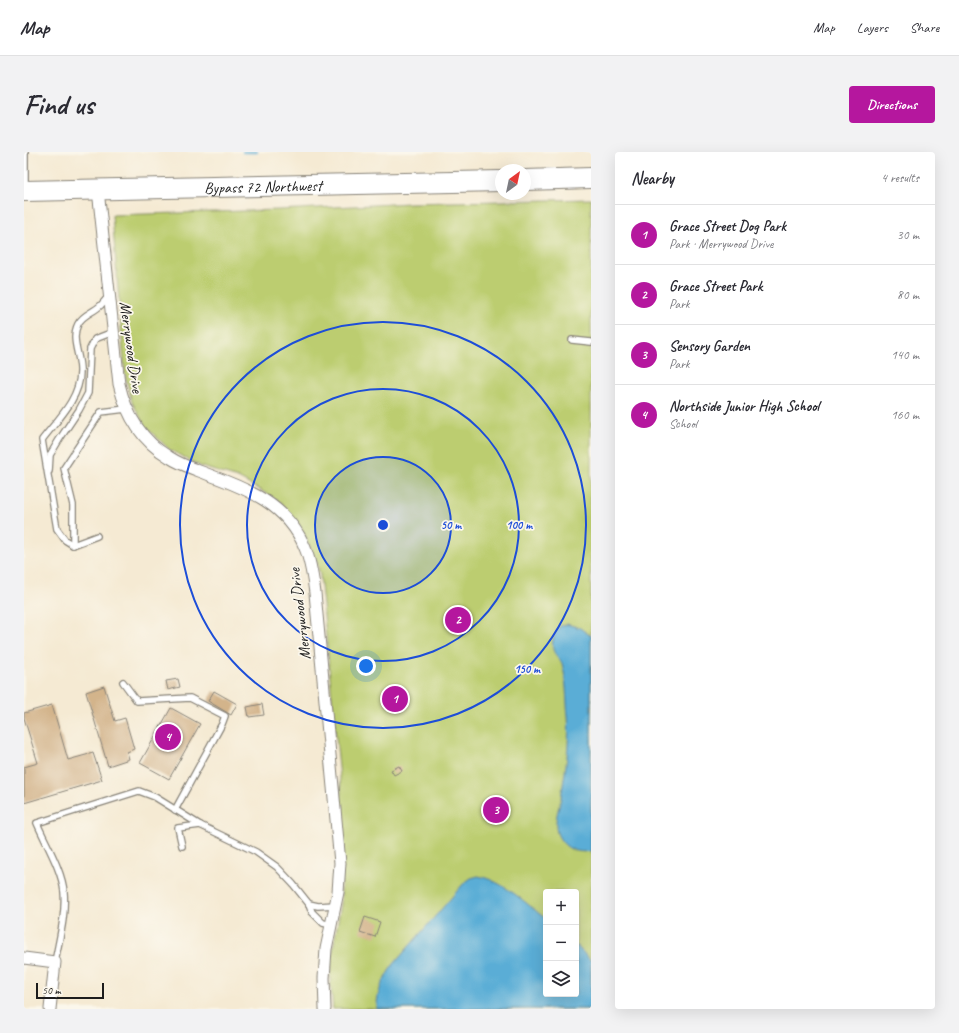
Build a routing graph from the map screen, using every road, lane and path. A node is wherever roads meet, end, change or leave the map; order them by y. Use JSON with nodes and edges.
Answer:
{"nodes":[{"id":1,"x":25,"y":152,"type":"edge"},
{"id":2,"x":25,"y":168,"type":"edge"},
{"id":3,"x":591,"y":178,"type":"edge"},
{"id":4,"x":531,"y":180,"type":"edge"},
{"id":5,"x":495,"y":181,"type":"edge"},
{"id":6,"x":98,"y":190,"type":"junction"},
{"id":7,"x":25,"y":191,"type":"edge"},
{"id":8,"x":109,"y":295,"type":"junction"},
{"id":9,"x":113,"y":332,"type":"junction"},
{"id":10,"x":572,"y":340,"type":"dead end"},
{"id":11,"x":591,"y":342,"type":"edge"},
{"id":12,"x":126,"y":409,"type":"junction"},
{"id":13,"x":49,"y":484,"type":"junction"},
{"id":14,"x":97,"y":536,"type":"dead end"},
{"id":15,"x":73,"y":545,"type":"junction"},
{"id":16,"x":123,"y":682,"type":"dead end"},
{"id":17,"x":175,"y":810,"type":"junction"},
{"id":18,"x":200,"y":825,"type":"junction"},
{"id":19,"x":182,"y":846,"type":"dead end"},
{"id":20,"x":309,"y":904,"type":"junction"},
{"id":21,"x":335,"y":905,"type":"junction"},
{"id":22,"x":330,"y":925,"type":"junction"},
{"id":23,"x":24,"y":958,"type":"edge"},
{"id":24,"x":55,"y":962,"type":"junction"},
{"id":25,"x":50,"y":1009,"type":"edge"},
{"id":26,"x":325,"y":1009,"type":"edge"}],
"edges":[{"from":1,"to":2,"type":"lane"},
{"from":2,"to":7,"type":"lane"},
{"from":3,"to":4,"type":"highway"},
{"from":5,"to":6,"type":"highway","name":"Bypass 72 Northwest"},
{"from":6,"to":7,"type":"highway","name":"Bypass 72 Northwest"},
{"from":6,"to":8,"type":"street","name":"Merrywood Drive"},
{"from":8,"to":9,"type":"street","name":"Merrywood Drive"},
{"from":8,"to":13,"type":"lane"},
{"from":9,"to":12,"type":"street","name":"Merrywood Drive"},
{"from":9,"to":13,"type":"lane"},
{"from":10,"to":11,"type":"lane"},
{"from":12,"to":15,"type":"lane"},
{"from":12,"to":21,"type":"street","name":"Merrywood Drive"},
{"from":13,"to":15,"type":"lane"},
{"from":14,"to":15,"type":"lane"},
{"from":16,"to":17,"type":"lane"},
{"from":17,"to":18,"type":"lane"},
{"from":17,"to":24,"type":"lane"},
{"from":18,"to":19,"type":"lane"},
{"from":18,"to":20,"type":"lane"},
{"from":20,"to":21,"type":"lane"},
{"from":20,"to":22,"type":"lane"},
{"from":21,"to":22,"type":"street","name":"Merrywood Drive"},
{"from":22,"to":26,"type":"street","name":"Merrywood Drive"},
{"from":23,"to":24,"type":"street"},
{"from":24,"to":25,"type":"street"}]}
